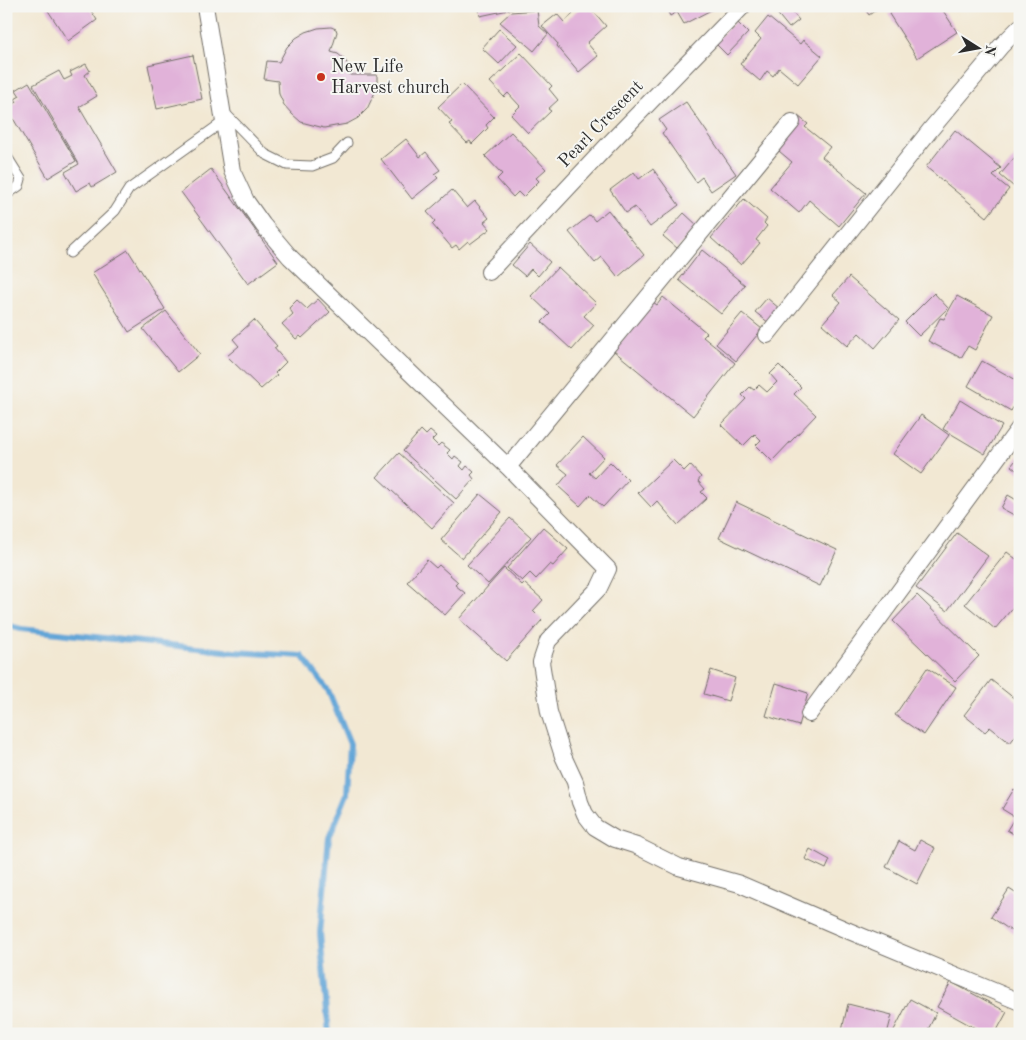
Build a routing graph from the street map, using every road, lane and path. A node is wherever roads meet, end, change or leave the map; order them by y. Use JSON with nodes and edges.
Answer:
{"nodes":[{"id":1,"x":205,"y":6,"type":"edge"},
{"id":2,"x":744,"y":6,"type":"edge"},
{"id":3,"x":1020,"y":27,"type":"edge"},
{"id":4,"x":222,"y":116,"type":"junction"},
{"id":5,"x":792,"y":122,"type":"dead end"},
{"id":6,"x":347,"y":143,"type":"dead end"},
{"id":7,"x":6,"y":156,"type":"edge"},
{"id":8,"x":6,"y":195,"type":"edge"},
{"id":9,"x":70,"y":253,"type":"dead end"},
{"id":10,"x":489,"y":272,"type":"dead end"},
{"id":11,"x":767,"y":335,"type":"dead end"},
{"id":12,"x":1020,"y":427,"type":"edge"},
{"id":13,"x":508,"y":466,"type":"junction"},
{"id":14,"x":808,"y":714,"type":"dead end"},
{"id":15,"x":1020,"y":1002,"type":"edge"}],
"edges":[{"from":1,"to":4,"type":"street"},
{"from":2,"to":10,"type":"street","name":"Pearl Crescent"},
{"from":3,"to":11,"type":"street"},
{"from":4,"to":6,"type":"lane"},
{"from":4,"to":9,"type":"lane"},
{"from":4,"to":13,"type":"street"},
{"from":5,"to":13,"type":"street"},
{"from":7,"to":8,"type":"lane"},
{"from":12,"to":14,"type":"street"},
{"from":13,"to":15,"type":"street"}]}
